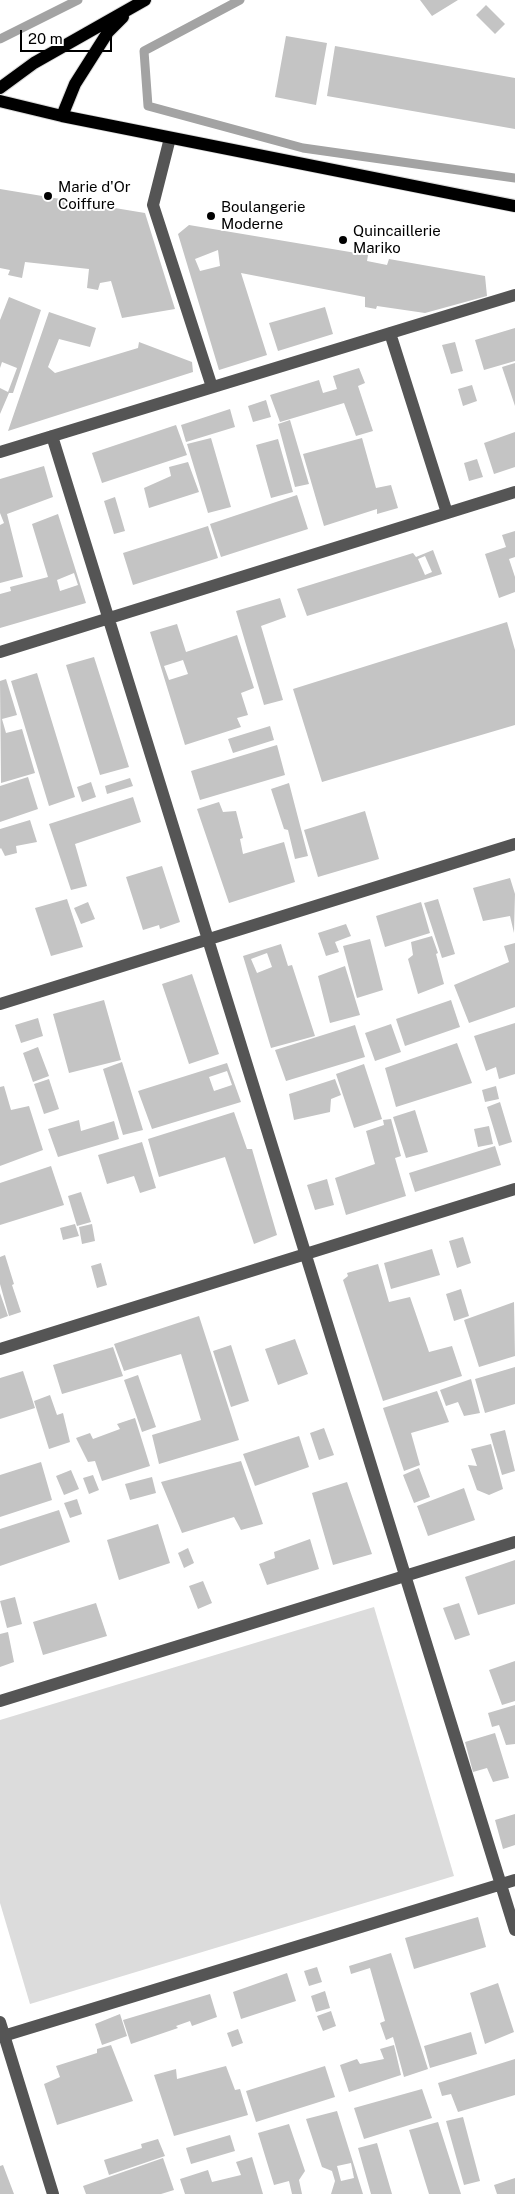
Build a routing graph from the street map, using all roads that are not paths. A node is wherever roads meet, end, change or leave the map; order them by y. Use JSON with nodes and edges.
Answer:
{"nodes":[{"id":1,"x":139,"y":3,"type":"edge"},
{"id":2,"x":0,"y":88,"type":"edge"},
{"id":3,"x":0,"y":101,"type":"edge"},
{"id":4,"x":62,"y":116,"type":"junction"},
{"id":5,"x":170,"y":138,"type":"junction"},
{"id":6,"x":515,"y":206,"type":"edge"},
{"id":7,"x":515,"y":295,"type":"edge"},
{"id":8,"x":390,"y":333,"type":"junction"},
{"id":9,"x":212,"y":387,"type":"junction"},
{"id":10,"x":52,"y":436,"type":"junction"},
{"id":11,"x":0,"y":452,"type":"edge"},
{"id":12,"x":515,"y":492,"type":"edge"},
{"id":13,"x":447,"y":513,"type":"junction"},
{"id":14,"x":109,"y":618,"type":"junction"},
{"id":15,"x":0,"y":652,"type":"edge"},
{"id":16,"x":515,"y":844,"type":"edge"},
{"id":17,"x":208,"y":939,"type":"junction"},
{"id":18,"x":0,"y":1004,"type":"edge"},
{"id":19,"x":515,"y":1189,"type":"edge"},
{"id":20,"x":305,"y":1254,"type":"junction"},
{"id":21,"x":0,"y":1349,"type":"edge"},
{"id":22,"x":515,"y":1542,"type":"edge"},
{"id":23,"x":405,"y":1576,"type":"junction"},
{"id":24,"x":0,"y":1701,"type":"edge"},
{"id":25,"x":515,"y":1880,"type":"edge"},
{"id":26,"x":501,"y":1885,"type":"junction"},
{"id":27,"x":515,"y":1930,"type":"edge"},
{"id":28,"x":0,"y":2022,"type":"edge"},
{"id":29,"x":2,"y":2036,"type":"edge"},
{"id":30,"x":53,"y":2194,"type":"edge"}],
"edges":[{"from":1,"to":2,"type":"main road"},
{"from":1,"to":4,"type":"main road"},
{"from":3,"to":4,"type":"main road"},
{"from":4,"to":5,"type":"main road"},
{"from":5,"to":6,"type":"main road"},
{"from":5,"to":9,"type":"street"},
{"from":7,"to":8,"type":"street"},
{"from":8,"to":9,"type":"street"},
{"from":8,"to":13,"type":"street"},
{"from":9,"to":10,"type":"street"},
{"from":10,"to":11,"type":"street"},
{"from":10,"to":14,"type":"street"},
{"from":12,"to":13,"type":"street"},
{"from":13,"to":14,"type":"street"},
{"from":14,"to":15,"type":"street"},
{"from":14,"to":17,"type":"street"},
{"from":16,"to":17,"type":"street"},
{"from":17,"to":18,"type":"street"},
{"from":17,"to":20,"type":"street"},
{"from":19,"to":20,"type":"street"},
{"from":20,"to":21,"type":"street"},
{"from":20,"to":23,"type":"street"},
{"from":22,"to":23,"type":"street"},
{"from":23,"to":24,"type":"street"},
{"from":23,"to":26,"type":"street"},
{"from":25,"to":26,"type":"street"},
{"from":26,"to":27,"type":"street"},
{"from":26,"to":29,"type":"street"},
{"from":28,"to":29,"type":"street"},
{"from":29,"to":30,"type":"street"}]}
